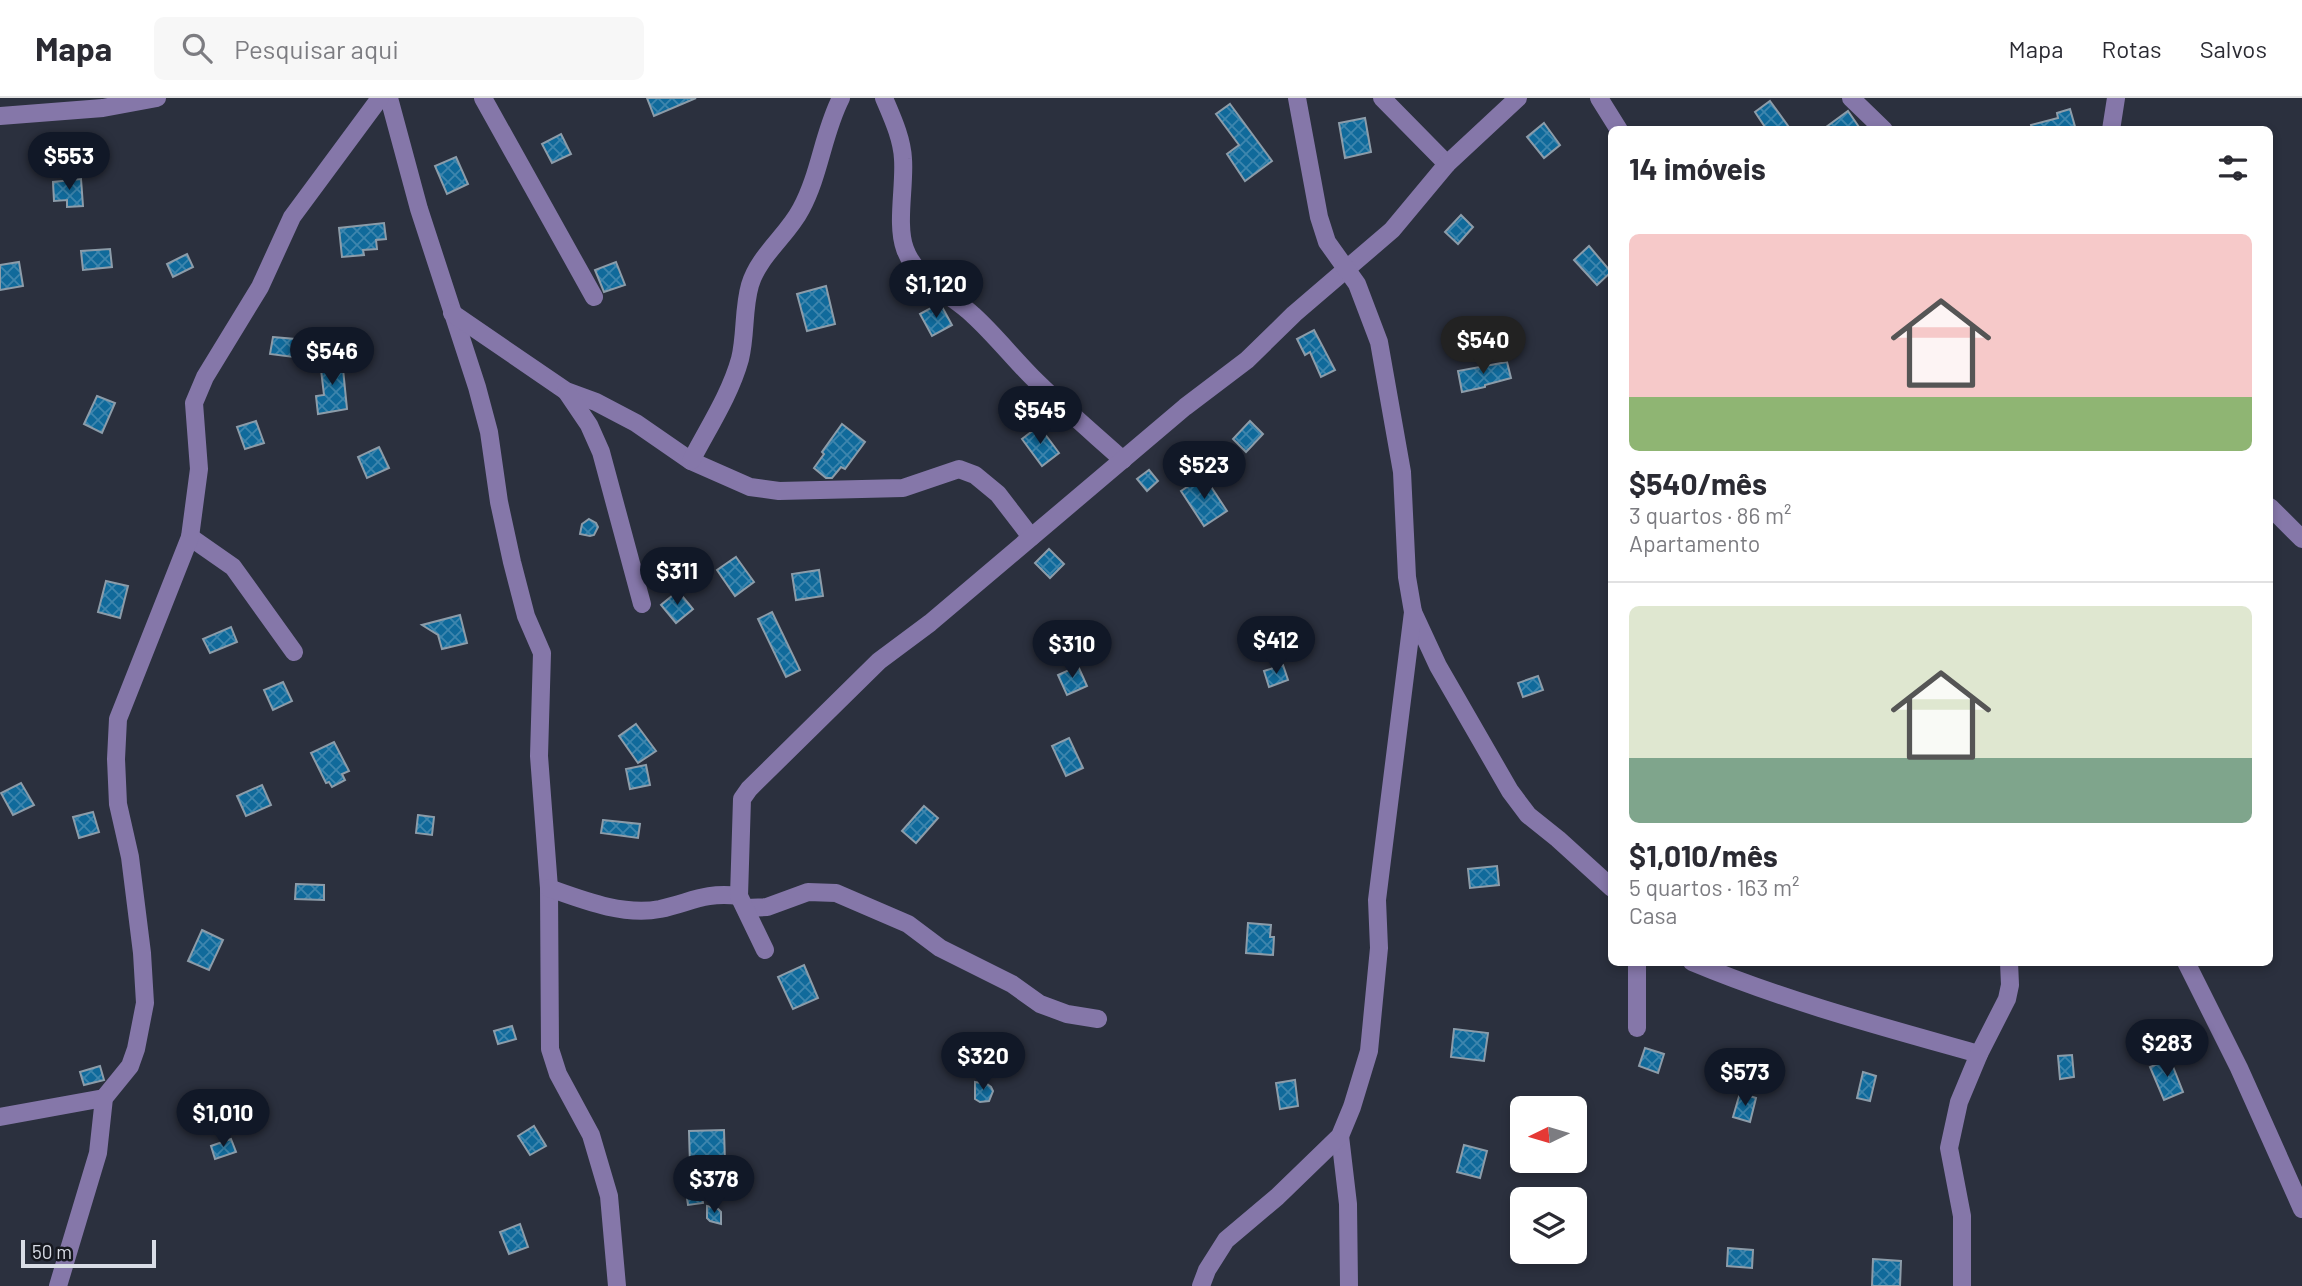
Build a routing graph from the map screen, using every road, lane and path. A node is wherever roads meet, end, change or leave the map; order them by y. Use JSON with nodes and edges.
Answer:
{"nodes":[{"id":1,"x":157,"y":98,"type":"edge"},
{"id":2,"x":380,"y":98,"type":"edge"},
{"id":3,"x":389,"y":98,"type":"edge"},
{"id":4,"x":483,"y":98,"type":"edge"},
{"id":5,"x":841,"y":98,"type":"edge"},
{"id":6,"x":884,"y":98,"type":"edge"},
{"id":7,"x":1297,"y":98,"type":"edge"},
{"id":8,"x":1382,"y":98,"type":"edge"},
{"id":9,"x":1518,"y":98,"type":"edge"},
{"id":10,"x":1599,"y":98,"type":"edge"},
{"id":11,"x":1851,"y":98,"type":"edge"},
{"id":12,"x":2116,"y":98,"type":"edge"},
{"id":13,"x":0,"y":117,"type":"edge"},
{"id":14,"x":1616,"y":126,"type":"edge"},
{"id":15,"x":1880,"y":126,"type":"edge"},
{"id":16,"x":2112,"y":126,"type":"edge"},
{"id":17,"x":1447,"y":164,"type":"junction"},
{"id":18,"x":1347,"y":268,"type":"junction"},
{"id":19,"x":594,"y":297,"type":"dead end"},
{"id":20,"x":452,"y":313,"type":"junction"},
{"id":21,"x":566,"y":391,"type":"junction"},
{"id":22,"x":1123,"y":460,"type":"junction"},
{"id":23,"x":691,"y":461,"type":"junction"},
{"id":24,"x":2273,"y":510,"type":"edge"},
{"id":25,"x":190,"y":537,"type":"junction"},
{"id":26,"x":1031,"y":537,"type":"junction"},
{"id":27,"x":2302,"y":540,"type":"edge"},
{"id":28,"x":642,"y":604,"type":"dead end"},
{"id":29,"x":1413,"y":612,"type":"junction"},
{"id":30,"x":295,"y":652,"type":"dead end"},
{"id":31,"x":1608,"y":884,"type":"edge"},
{"id":32,"x":549,"y":888,"type":"junction"},
{"id":33,"x":743,"y":902,"type":"junction"},
{"id":34,"x":765,"y":950,"type":"dead end"},
{"id":35,"x":1637,"y":966,"type":"edge"},
{"id":36,"x":1702,"y":966,"type":"edge"},
{"id":37,"x":2009,"y":966,"type":"edge"},
{"id":38,"x":2188,"y":966,"type":"edge"},
{"id":39,"x":1098,"y":1019,"type":"dead end"},
{"id":40,"x":1637,"y":1028,"type":"dead end"},
{"id":41,"x":1979,"y":1054,"type":"junction"},
{"id":42,"x":104,"y":1098,"type":"junction"},
{"id":43,"x":0,"y":1117,"type":"edge"},
{"id":44,"x":1340,"y":1136,"type":"junction"},
{"id":45,"x":2302,"y":1209,"type":"edge"},
{"id":46,"x":58,"y":1286,"type":"edge"},
{"id":47,"x":617,"y":1286,"type":"edge"},
{"id":48,"x":1201,"y":1286,"type":"edge"},
{"id":49,"x":1349,"y":1286,"type":"edge"},
{"id":50,"x":1962,"y":1286,"type":"edge"}],
"edges":[{"from":1,"to":13,"type":"street"},
{"from":2,"to":25,"type":"street"},
{"from":3,"to":20,"type":"street"},
{"from":4,"to":19,"type":"street"},
{"from":5,"to":23,"type":"street"},
{"from":6,"to":22,"type":"street"},
{"from":7,"to":18,"type":"street"},
{"from":8,"to":17,"type":"street"},
{"from":9,"to":17,"type":"street"},
{"from":10,"to":14,"type":"street"},
{"from":11,"to":15,"type":"street"},
{"from":12,"to":16,"type":"street"},
{"from":17,"to":18,"type":"street"},
{"from":18,"to":22,"type":"street"},
{"from":18,"to":29,"type":"street"},
{"from":20,"to":21,"type":"street"},
{"from":20,"to":32,"type":"street"},
{"from":21,"to":23,"type":"street"},
{"from":21,"to":28,"type":"street"},
{"from":22,"to":26,"type":"street"},
{"from":23,"to":26,"type":"street"},
{"from":24,"to":27,"type":"street"},
{"from":25,"to":30,"type":"street"},
{"from":25,"to":42,"type":"street"},
{"from":26,"to":33,"type":"street"},
{"from":29,"to":31,"type":"street"},
{"from":29,"to":44,"type":"street"},
{"from":32,"to":33,"type":"street"},
{"from":32,"to":47,"type":"street"},
{"from":33,"to":34,"type":"street"},
{"from":33,"to":39,"type":"street"},
{"from":35,"to":40,"type":"street"},
{"from":36,"to":41,"type":"street"},
{"from":37,"to":41,"type":"street"},
{"from":38,"to":45,"type":"street"},
{"from":41,"to":50,"type":"street"},
{"from":42,"to":43,"type":"street"},
{"from":42,"to":46,"type":"street"},
{"from":44,"to":48,"type":"street"},
{"from":44,"to":49,"type":"street"}]}
